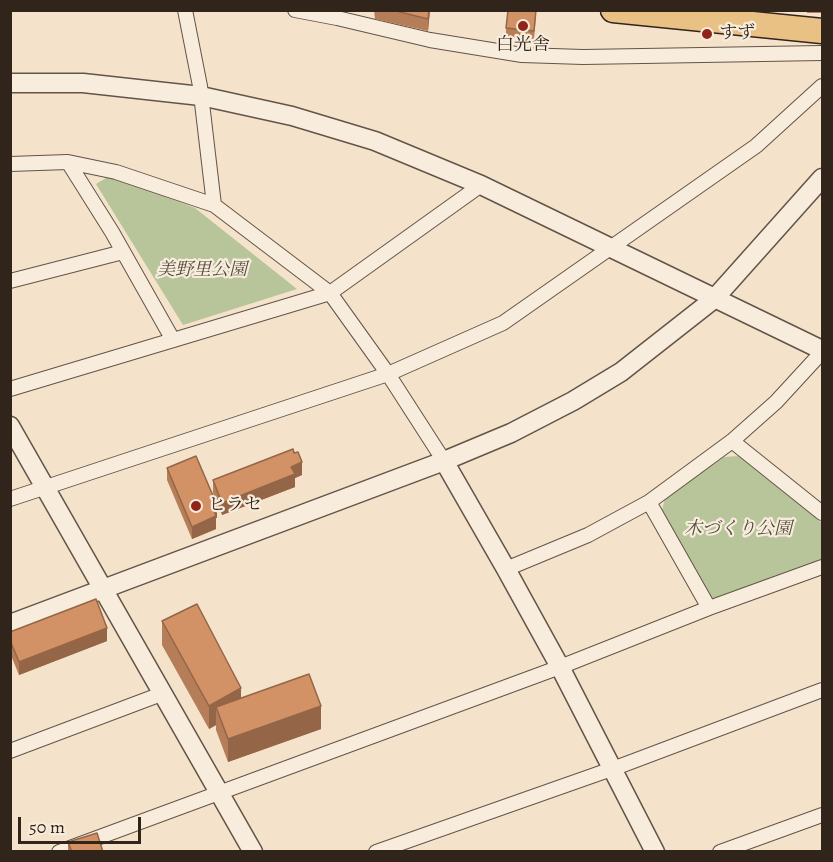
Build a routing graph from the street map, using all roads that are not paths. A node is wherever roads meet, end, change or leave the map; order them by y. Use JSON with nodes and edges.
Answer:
{"nodes":[{"id":1,"x":185,"y":10,"type":"edge"},
{"id":2,"x":294,"y":10,"type":"edge"},
{"id":3,"x":614,"y":10,"type":"edge"},
{"id":4,"x":822,"y":31,"type":"edge"},
{"id":5,"x":822,"y":53,"type":"edge"},
{"id":6,"x":10,"y":83,"type":"edge"},
{"id":7,"x":822,"y":86,"type":"edge"},
{"id":8,"x":201,"y":96,"type":"junction"},
{"id":9,"x":68,"y":162,"type":"junction"},
{"id":10,"x":10,"y":164,"type":"edge"},
{"id":11,"x":822,"y":178,"type":"edge"},
{"id":12,"x":481,"y":185,"type":"junction"},
{"id":13,"x":214,"y":205,"type":"junction"},
{"id":14,"x":611,"y":248,"type":"junction"},
{"id":15,"x":123,"y":252,"type":"junction"},
{"id":16,"x":10,"y":281,"type":"edge"},
{"id":17,"x":330,"y":293,"type":"junction"},
{"id":18,"x":714,"y":299,"type":"junction"},
{"id":19,"x":173,"y":340,"type":"junction"},
{"id":20,"x":822,"y":351,"type":"edge"},
{"id":21,"x":388,"y":374,"type":"junction"},
{"id":22,"x":10,"y":389,"type":"edge"},
{"id":23,"x":10,"y":426,"type":"edge"},
{"id":24,"x":732,"y":441,"type":"junction"},
{"id":25,"x":444,"y":461,"type":"junction"},
{"id":26,"x":46,"y":488,"type":"junction"},
{"id":27,"x":10,"y":499,"type":"edge"},
{"id":28,"x":649,"y":502,"type":"junction"},
{"id":29,"x":822,"y":513,"type":"edge"},
{"id":30,"x":822,"y":567,"type":"edge"},
{"id":31,"x":506,"y":569,"type":"junction"},
{"id":32,"x":104,"y":589,"type":"junction"},
{"id":33,"x":709,"y":608,"type":"junction"},
{"id":34,"x":10,"y":624,"type":"edge"},
{"id":35,"x":560,"y":667,"type":"junction"},
{"id":36,"x":822,"y":690,"type":"edge"},
{"id":37,"x":164,"y":693,"type":"junction"},
{"id":38,"x":10,"y":752,"type":"edge"},
{"id":39,"x":613,"y":769,"type":"junction"},
{"id":40,"x":219,"y":792,"type":"junction"},
{"id":41,"x":822,"y":815,"type":"edge"},
{"id":42,"x":59,"y":852,"type":"edge"},
{"id":43,"x":253,"y":852,"type":"edge"},
{"id":44,"x":376,"y":852,"type":"edge"},
{"id":45,"x":656,"y":852,"type":"edge"},
{"id":46,"x":720,"y":852,"type":"edge"}],
"edges":[{"from":1,"to":8,"type":"street"},
{"from":2,"to":5,"type":"street"},
{"from":3,"to":4,"type":"highway"},
{"from":6,"to":8,"type":"street"},
{"from":7,"to":14,"type":"street"},
{"from":8,"to":12,"type":"street"},
{"from":8,"to":13,"type":"street"},
{"from":9,"to":10,"type":"street"},
{"from":9,"to":13,"type":"street"},
{"from":9,"to":15,"type":"street"},
{"from":11,"to":18,"type":"street"},
{"from":12,"to":14,"type":"street"},
{"from":12,"to":17,"type":"street"},
{"from":13,"to":17,"type":"street"},
{"from":14,"to":18,"type":"street"},
{"from":14,"to":21,"type":"street"},
{"from":15,"to":16,"type":"street"},
{"from":15,"to":19,"type":"street"},
{"from":17,"to":19,"type":"street"},
{"from":17,"to":21,"type":"street"},
{"from":18,"to":20,"type":"street"},
{"from":18,"to":25,"type":"street"},
{"from":19,"to":22,"type":"street"},
{"from":20,"to":24,"type":"street"},
{"from":21,"to":25,"type":"street"},
{"from":21,"to":26,"type":"street"},
{"from":23,"to":26,"type":"street"},
{"from":24,"to":28,"type":"street"},
{"from":24,"to":29,"type":"street"},
{"from":25,"to":31,"type":"street"},
{"from":25,"to":32,"type":"street"},
{"from":26,"to":27,"type":"street"},
{"from":26,"to":32,"type":"street"},
{"from":28,"to":31,"type":"street"},
{"from":28,"to":33,"type":"street"},
{"from":30,"to":33,"type":"street"},
{"from":31,"to":35,"type":"street"},
{"from":32,"to":34,"type":"street"},
{"from":32,"to":37,"type":"street"},
{"from":33,"to":35,"type":"street"},
{"from":35,"to":39,"type":"street"},
{"from":35,"to":40,"type":"street"},
{"from":36,"to":39,"type":"street"},
{"from":37,"to":38,"type":"street"},
{"from":37,"to":40,"type":"street"},
{"from":39,"to":44,"type":"street"},
{"from":39,"to":45,"type":"street"},
{"from":40,"to":42,"type":"street"},
{"from":40,"to":43,"type":"street"},
{"from":41,"to":46,"type":"street"}]}
